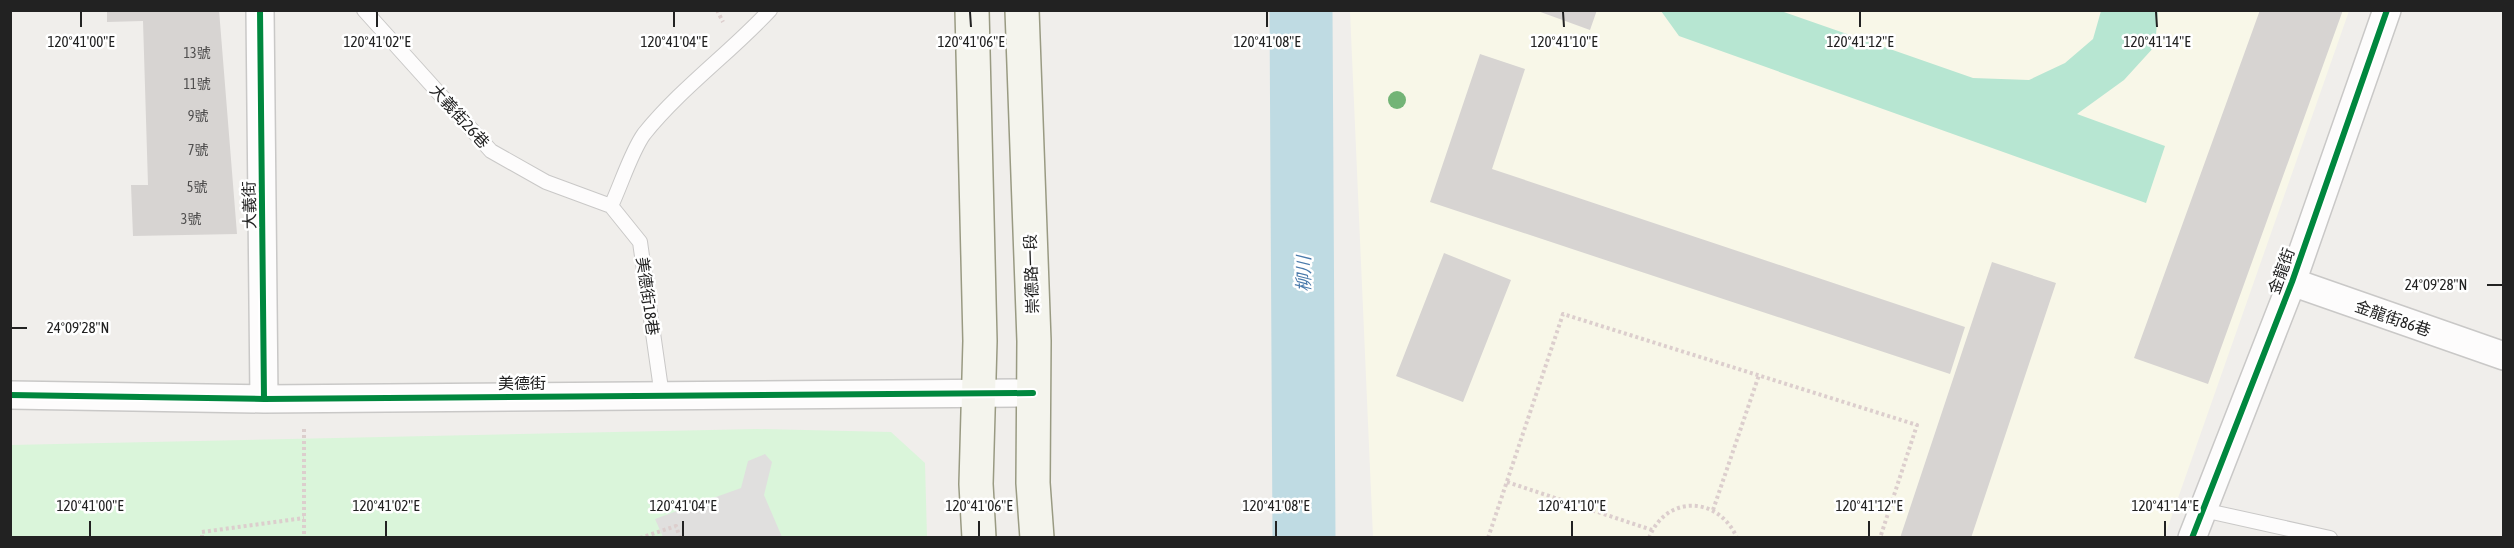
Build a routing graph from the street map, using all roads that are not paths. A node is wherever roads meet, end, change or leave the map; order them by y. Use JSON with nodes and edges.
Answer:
{"nodes":[{"id":1,"x":260,"y":10,"type":"edge"},
{"id":2,"x":364,"y":10,"type":"edge"},
{"id":3,"x":771,"y":10,"type":"edge"},
{"id":4,"x":972,"y":10,"type":"edge"},
{"id":5,"x":1022,"y":10,"type":"edge"},
{"id":6,"x":2387,"y":10,"type":"edge"},
{"id":7,"x":611,"y":206,"type":"junction"},
{"id":8,"x":2292,"y":282,"type":"junction"},
{"id":9,"x":2499,"y":355,"type":"edge"},
{"id":10,"x":1034,"y":393,"type":"junction"},
{"id":11,"x":980,"y":394,"type":"junction"},
{"id":12,"x":10,"y":395,"type":"edge"},
{"id":13,"x":662,"y":396,"type":"junction"},
{"id":14,"x":264,"y":399,"type":"junction"},
{"id":15,"x":2203,"y":510,"type":"junction"},
{"id":16,"x":979,"y":537,"type":"edge"},
{"id":17,"x":1037,"y":537,"type":"edge"},
{"id":18,"x":2192,"y":537,"type":"edge"},
{"id":19,"x":2330,"y":537,"type":"edge"}],
"edges":[{"from":1,"to":14,"type":"street","name":"大義街"},
{"from":2,"to":7,"type":"lane","name":"大義街26巷"},
{"from":3,"to":7,"type":"lane"},
{"from":4,"to":11,"type":"main road"},
{"from":5,"to":10,"type":"main road","name":"崇德路一段"},
{"from":6,"to":8,"type":"street","name":"金龍街"},
{"from":7,"to":13,"type":"lane","name":"美德街18巷"},
{"from":8,"to":9,"type":"street","name":"金龍街86巷"},
{"from":8,"to":15,"type":"street","name":"金龍街"},
{"from":10,"to":11,"type":"street","name":"美德街"},
{"from":10,"to":17,"type":"main road","name":"崇德路一段"},
{"from":11,"to":13,"type":"street","name":"美德街"},
{"from":11,"to":16,"type":"main road"},
{"from":12,"to":14,"type":"street","name":"美德街"},
{"from":13,"to":14,"type":"street","name":"美德街"},
{"from":15,"to":18,"type":"street","name":"金龍街"},
{"from":15,"to":19,"type":"lane"}]}
